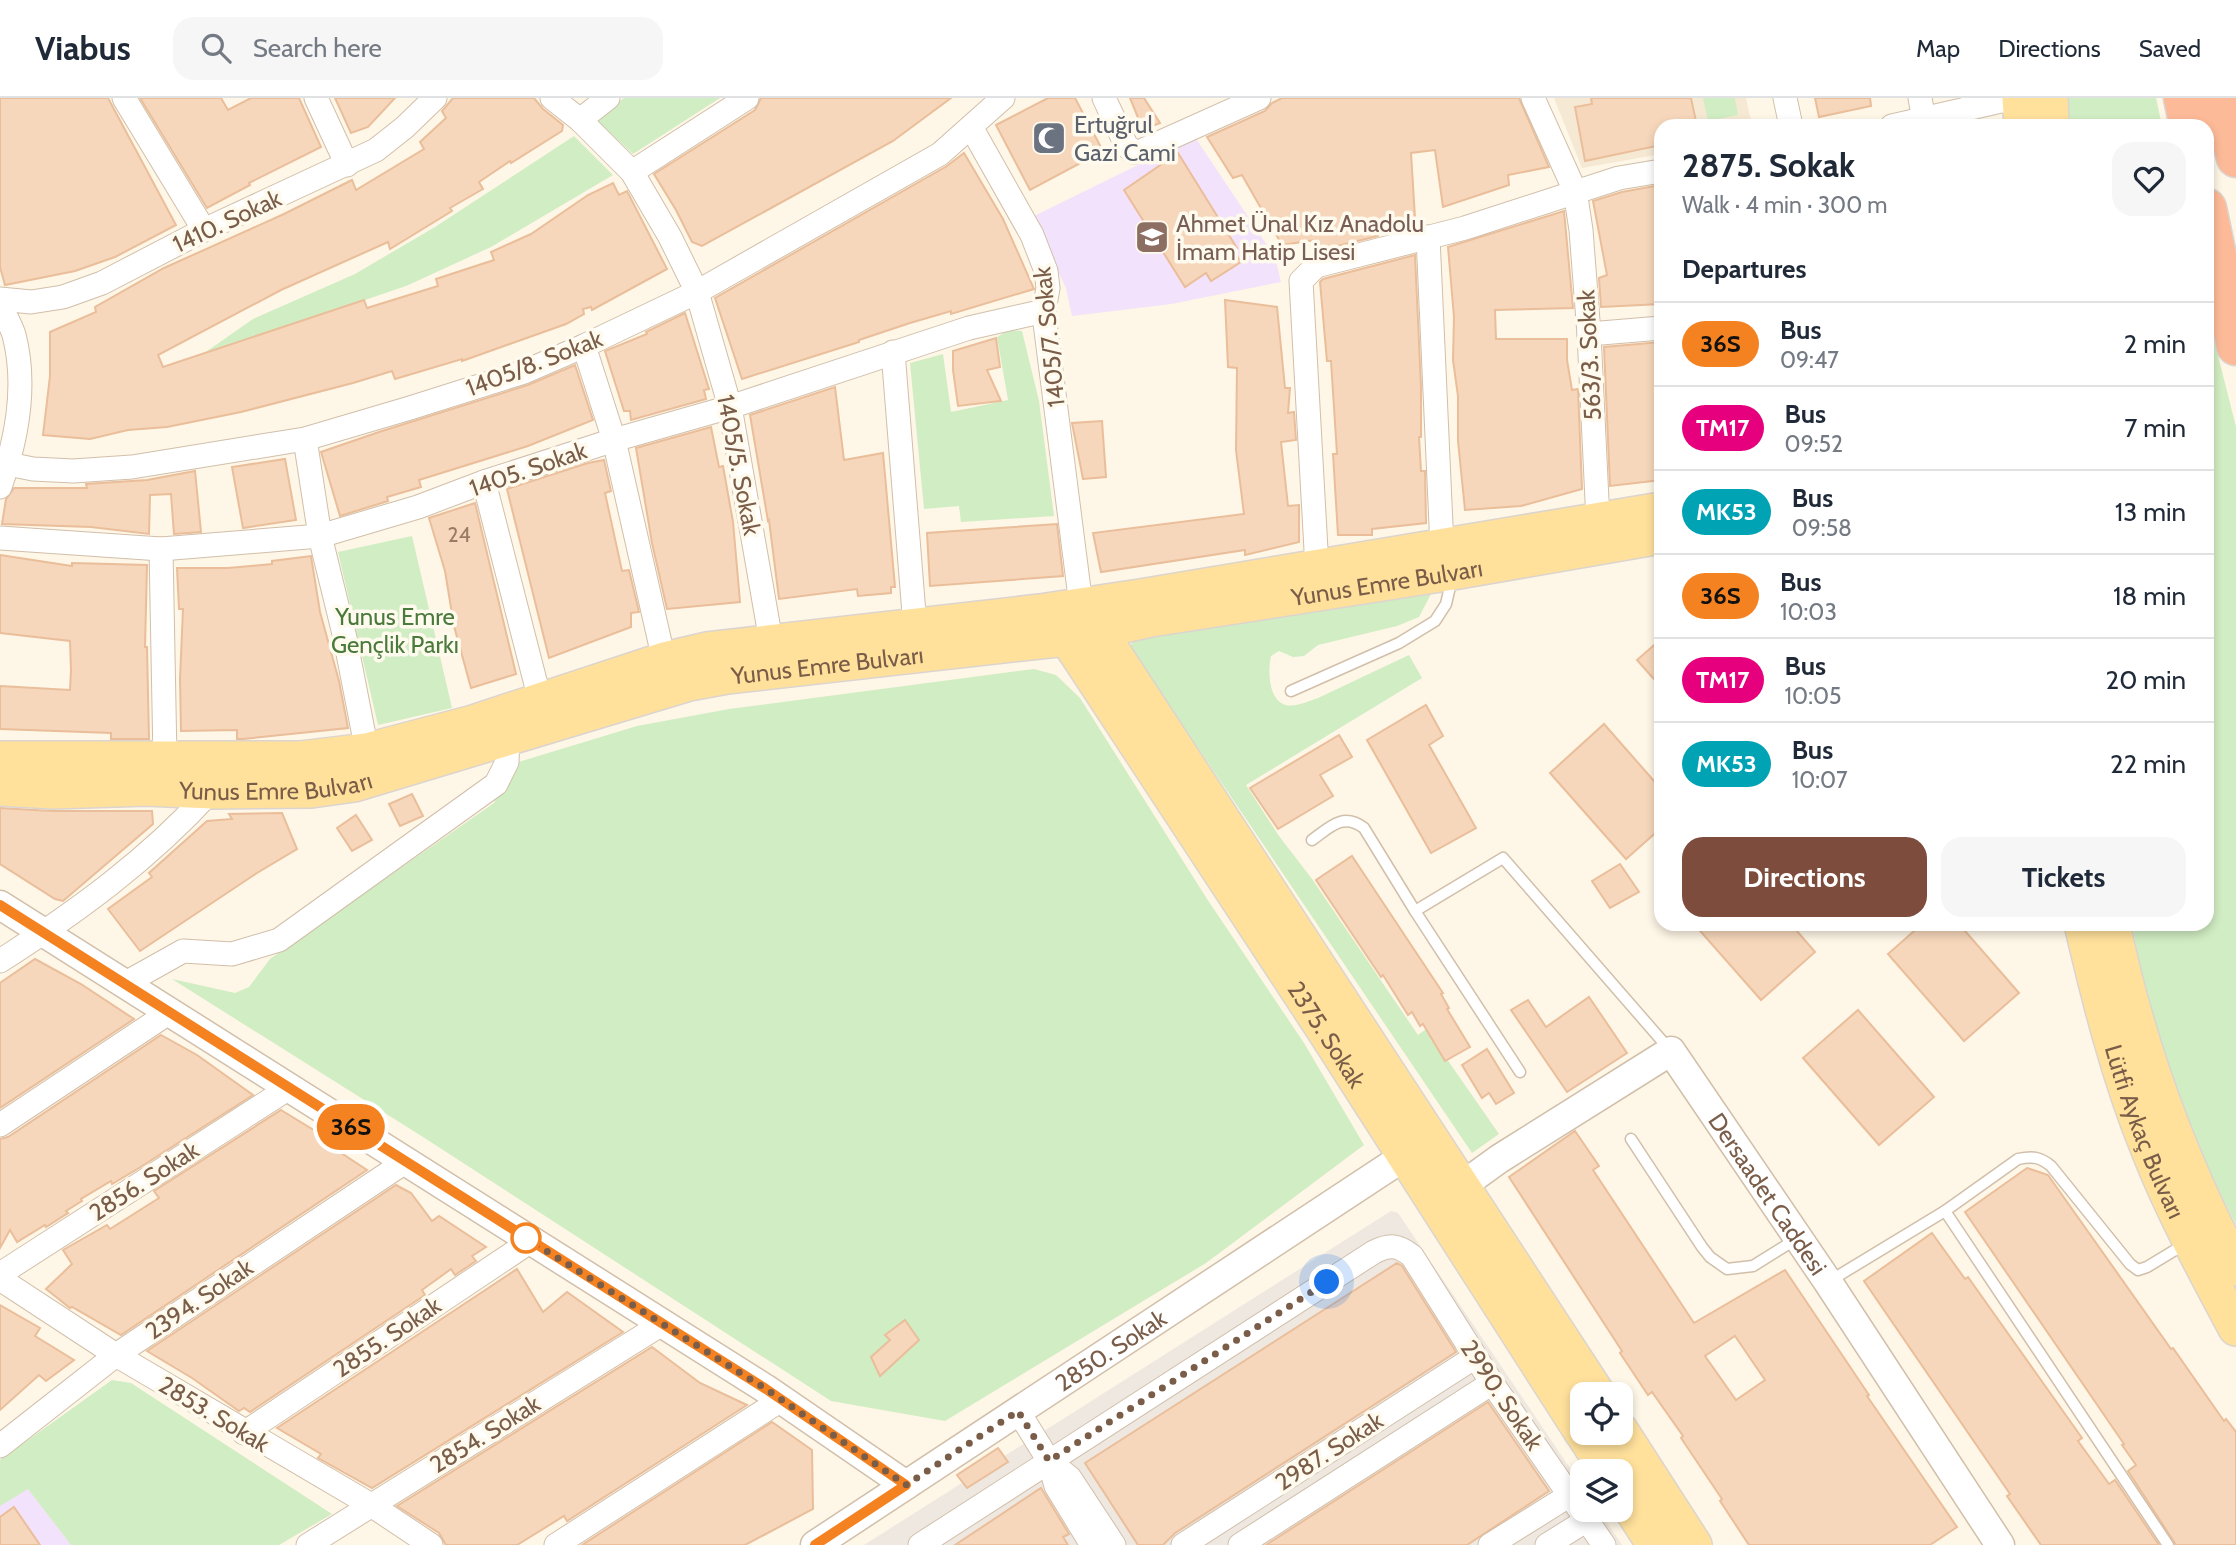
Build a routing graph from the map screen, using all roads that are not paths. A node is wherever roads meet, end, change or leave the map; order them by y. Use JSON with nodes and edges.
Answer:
{"nodes":[{"id":1,"x":124,"y":98,"type":"edge"},
{"id":2,"x":316,"y":98,"type":"edge"},
{"id":3,"x":435,"y":98,"type":"edge"},
{"id":4,"x":552,"y":98,"type":"edge"},
{"id":5,"x":608,"y":98,"type":"edge"},
{"id":6,"x":747,"y":98,"type":"edge"},
{"id":7,"x":1003,"y":98,"type":"edge"},
{"id":8,"x":1104,"y":98,"type":"edge"},
{"id":9,"x":1259,"y":98,"type":"edge"},
{"id":10,"x":1534,"y":98,"type":"edge"},
{"id":11,"x":1785,"y":98,"type":"edge"},
{"id":12,"x":2014,"y":98,"type":"edge"},
{"id":13,"x":2020,"y":98,"type":"edge"},
{"id":14,"x":2050,"y":98,"type":"edge"},
{"id":15,"x":2183,"y":98,"type":"edge"},
{"id":16,"x":2220,"y":98,"type":"edge"},
{"id":17,"x":1215,"y":107,"type":"edge"},
{"id":18,"x":1923,"y":115,"type":"edge"},
{"id":19,"x":1790,"y":119,"type":"edge"},
{"id":20,"x":2022,"y":119,"type":"edge"},
{"id":21,"x":2051,"y":119,"type":"edge"},
{"id":22,"x":2188,"y":119,"type":"edge"},
{"id":23,"x":580,"y":120,"type":"junction"},
{"id":24,"x":971,"y":127,"type":"junction"},
{"id":25,"x":2236,"y":158,"type":"edge"},
{"id":26,"x":347,"y":165,"type":"junction"},
{"id":27,"x":632,"y":172,"type":"junction"},
{"id":28,"x":1654,"y":172,"type":"edge"},
{"id":29,"x":1576,"y":191,"type":"junction"},
{"id":30,"x":204,"y":230,"type":"junction"},
{"id":31,"x":1428,"y":237,"type":"junction"},
{"id":32,"x":2214,"y":241,"type":"edge"},
{"id":33,"x":697,"y":292,"type":"junction"},
{"id":34,"x":0,"y":299,"type":"edge"},
{"id":35,"x":0,"y":305,"type":"edge"},
{"id":36,"x":1044,"y":311,"type":"junction"},
{"id":37,"x":1654,"y":329,"type":"edge"},
{"id":38,"x":1589,"y":334,"type":"junction"},
{"id":39,"x":584,"y":346,"type":"junction"},
{"id":40,"x":2236,"y":346,"type":"edge"},
{"id":41,"x":893,"y":352,"type":"junction"},
{"id":42,"x":10,"y":370,"type":"edge"},
{"id":43,"x":730,"y":407,"type":"junction"},
{"id":44,"x":304,"y":439,"type":"junction"},
{"id":45,"x":614,"y":440,"type":"junction"},
{"id":46,"x":8,"y":464,"type":"junction"},
{"id":47,"x":484,"y":482,"type":"junction"},
{"id":48,"x":0,"y":486,"type":"edge"},
{"id":49,"x":1654,"y":511,"type":"edge"},
{"id":50,"x":1598,"y":521,"type":"junction"},
{"id":51,"x":320,"y":536,"type":"junction"},
{"id":52,"x":1654,"y":537,"type":"edge"},
{"id":53,"x":0,"y":538,"type":"edge"},
{"id":54,"x":161,"y":549,"type":"junction"},
{"id":55,"x":1448,"y":560,"type":"junction"},
{"id":56,"x":1317,"y":568,"type":"junction"},
{"id":57,"x":1077,"y":621,"type":"junction"},
{"id":58,"x":915,"y":626,"type":"junction"},
{"id":59,"x":771,"y":641,"type":"junction"},
{"id":60,"x":664,"y":660,"type":"junction"},
{"id":61,"x":1291,"y":691,"type":"dead end"},
{"id":62,"x":540,"y":701,"type":"junction"},
{"id":63,"x":508,"y":739,"type":"junction"},
{"id":64,"x":367,"y":751,"type":"junction"},
{"id":65,"x":0,"y":759,"type":"edge"},
{"id":66,"x":165,"y":759,"type":"junction"},
{"id":67,"x":0,"y":788,"type":"edge"},
{"id":68,"x":211,"y":791,"type":"junction"},
{"id":69,"x":1312,"y":840,"type":"dead end"},
{"id":70,"x":0,"y":905,"type":"edge"},
{"id":71,"x":1415,"y":911,"type":"junction"},
{"id":72,"x":2084,"y":931,"type":"edge"},
{"id":73,"x":2114,"y":931,"type":"edge"},
{"id":74,"x":44,"y":933,"type":"junction"},
{"id":75,"x":0,"y":961,"type":"edge"},
{"id":76,"x":124,"y":984,"type":"junction"},
{"id":77,"x":170,"y":1013,"type":"junction"},
{"id":78,"x":1671,"y":1051,"type":"junction"},
{"id":79,"x":1520,"y":1072,"type":"dead end"},
{"id":80,"x":289,"y":1088,"type":"junction"},
{"id":81,"x":0,"y":1125,"type":"edge"},
{"id":82,"x":1632,"y":1139,"type":"dead end"},
{"id":83,"x":1418,"y":1147,"type":"junction"},
{"id":84,"x":405,"y":1161,"type":"junction"},
{"id":85,"x":1463,"y":1185,"type":"junction"},
{"id":86,"x":1945,"y":1211,"type":"junction"},
{"id":87,"x":1798,"y":1238,"type":"junction"},
{"id":88,"x":2191,"y":1240,"type":"junction"},
{"id":89,"x":531,"y":1241,"type":"junction"},
{"id":90,"x":2236,"y":1268,"type":"edge"},
{"id":91,"x":0,"y":1274,"type":"edge"},
{"id":92,"x":0,"y":1279,"type":"edge"},
{"id":93,"x":1828,"y":1282,"type":"junction"},
{"id":94,"x":662,"y":1324,"type":"junction"},
{"id":95,"x":2236,"y":1328,"type":"edge"},
{"id":96,"x":116,"y":1355,"type":"junction"},
{"id":97,"x":1475,"y":1357,"type":"junction"},
{"id":98,"x":1590,"y":1382,"type":"edge"},
{"id":99,"x":1492,"y":1383,"type":"junction"},
{"id":100,"x":782,"y":1400,"type":"junction"},
{"id":101,"x":1570,"y":1410,"type":"edge"},
{"id":102,"x":1018,"y":1411,"type":"junction"},
{"id":103,"x":244,"y":1433,"type":"junction"},
{"id":104,"x":3,"y":1439,"type":"edge"},
{"id":105,"x":1630,"y":1445,"type":"edge"},
{"id":106,"x":1049,"y":1461,"type":"junction"},
{"id":107,"x":906,"y":1485,"type":"junction"},
{"id":108,"x":1570,"y":1494,"type":"joint"},
{"id":109,"x":371,"y":1505,"type":"junction"},
{"id":110,"x":1633,"y":1511,"type":"edge"},
{"id":111,"x":1584,"y":1522,"type":"edge"},
{"id":112,"x":1588,"y":1522,"type":"edge"},
{"id":113,"x":308,"y":1545,"type":"edge"},
{"id":114,"x":431,"y":1545,"type":"edge"},
{"id":115,"x":556,"y":1545,"type":"edge"},
{"id":116,"x":815,"y":1545,"type":"edge"},
{"id":117,"x":920,"y":1545,"type":"edge"},
{"id":118,"x":1092,"y":1545,"type":"edge"},
{"id":119,"x":1114,"y":1545,"type":"edge"},
{"id":120,"x":1183,"y":1545,"type":"edge"},
{"id":121,"x":1240,"y":1545,"type":"edge"},
{"id":122,"x":1490,"y":1545,"type":"edge"},
{"id":123,"x":1547,"y":1545,"type":"edge"},
{"id":124,"x":1604,"y":1545,"type":"edge"},
{"id":125,"x":1655,"y":1545,"type":"edge"},
{"id":126,"x":1694,"y":1545,"type":"edge"},
{"id":127,"x":2000,"y":1545,"type":"edge"},
{"id":128,"x":2168,"y":1545,"type":"edge"}],
"edges":[{"from":1,"to":30,"type":"street"},
{"from":2,"to":26,"type":"street"},
{"from":3,"to":26,"type":"street","name":"1410. Sokak"},
{"from":4,"to":23,"type":"street","name":"1405/5. Sokak"},
{"from":5,"to":23,"type":"street"},
{"from":6,"to":27,"type":"street"},
{"from":7,"to":24,"type":"street","name":"1405/8. Sokak"},
{"from":8,"to":17,"type":"street"},
{"from":9,"to":17,"type":"street"},
{"from":10,"to":29,"type":"street","name":"563/3. Sokak"},
{"from":11,"to":19,"type":"street"},
{"from":12,"to":18,"type":"street"},
{"from":13,"to":20,"type":"main road"},
{"from":14,"to":21,"type":"main road"},
{"from":15,"to":22,"type":"highway"},
{"from":16,"to":25,"type":"highway"},
{"from":23,"to":27,"type":"street","name":"1405/5. Sokak"},
{"from":24,"to":33,"type":"street","name":"1405/8. Sokak"},
{"from":24,"to":36,"type":"street","name":"1405/7. Sokak"},
{"from":26,"to":30,"type":"street","name":"1410. Sokak"},
{"from":27,"to":33,"type":"street","name":"1405/5. Sokak"},
{"from":28,"to":29,"type":"street"},
{"from":29,"to":31,"type":"street"},
{"from":29,"to":38,"type":"street","name":"563/3. Sokak"},
{"from":30,"to":34,"type":"street","name":"1410. Sokak"},
{"from":31,"to":55,"type":"street"},
{"from":31,"to":56,"type":"street"},
{"from":32,"to":40,"type":"highway"},
{"from":33,"to":39,"type":"street","name":"1405/8. Sokak"},
{"from":33,"to":43,"type":"street","name":"1405/5. Sokak"},
{"from":35,"to":42,"type":"street"},
{"from":36,"to":41,"type":"street","name":"1405. Sokak"},
{"from":36,"to":57,"type":"street","name":"1405/7. Sokak"},
{"from":37,"to":38,"type":"street"},
{"from":38,"to":50,"type":"street","name":"563/3. Sokak"},
{"from":39,"to":44,"type":"street","name":"1405/8. Sokak"},
{"from":39,"to":45,"type":"street"},
{"from":41,"to":43,"type":"street","name":"1405. Sokak"},
{"from":41,"to":58,"type":"street"},
{"from":42,"to":46,"type":"street"},
{"from":43,"to":45,"type":"street","name":"1405. Sokak"},
{"from":43,"to":59,"type":"street","name":"1405/5. Sokak"},
{"from":44,"to":46,"type":"street","name":"1405/8. Sokak"},
{"from":44,"to":51,"type":"street"},
{"from":45,"to":47,"type":"street","name":"1405. Sokak"},
{"from":45,"to":60,"type":"street"},
{"from":46,"to":48,"type":"street"},
{"from":47,"to":51,"type":"street","name":"1405. Sokak"},
{"from":47,"to":62,"type":"street"},
{"from":49,"to":50,"type":"main road","name":"Yunus Emre Bulvarı"},
{"from":50,"to":55,"type":"main road","name":"Yunus Emre Bulvarı"},
{"from":51,"to":54,"type":"street","name":"1405. Sokak"},
{"from":51,"to":64,"type":"street"},
{"from":52,"to":55,"type":"main road","name":"Yunus Emre Bulvarı"},
{"from":53,"to":54,"type":"street","name":"1405. Sokak"},
{"from":54,"to":66,"type":"street"},
{"from":55,"to":56,"type":"main road","name":"Yunus Emre Bulvarı"},
{"from":55,"to":57,"type":"main road","name":"Yunus Emre Bulvarı"},
{"from":55,"to":61,"type":"lane"},
{"from":56,"to":57,"type":"main road","name":"Yunus Emre Bulvarı"},
{"from":57,"to":58,"type":"main road","name":"Yunus Emre Bulvarı"},
{"from":57,"to":63,"type":"main road","name":"Yunus Emre Bulvarı"},
{"from":57,"to":83,"type":"main road","name":"2375. Sokak"},
{"from":58,"to":59,"type":"main road","name":"Yunus Emre Bulvarı"},
{"from":59,"to":60,"type":"main road","name":"Yunus Emre Bulvarı"},
{"from":60,"to":62,"type":"main road","name":"Yunus Emre Bulvarı"},
{"from":62,"to":64,"type":"main road","name":"Yunus Emre Bulvarı"},
{"from":63,"to":68,"type":"main road","name":"Yunus Emre Bulvarı"},
{"from":63,"to":76,"type":"street"},
{"from":64,"to":66,"type":"main road","name":"Yunus Emre Bulvarı"},
{"from":65,"to":66,"type":"main road","name":"Yunus Emre Bulvarı"},
{"from":67,"to":68,"type":"main road","name":"Yunus Emre Bulvarı"},
{"from":68,"to":74,"type":"street"},
{"from":69,"to":71,"type":"lane"},
{"from":70,"to":74,"type":"street"},
{"from":71,"to":78,"type":"lane"},
{"from":71,"to":79,"type":"lane"},
{"from":72,"to":88,"type":"main road","name":"Lütfi Aykaç Bulvarı"},
{"from":73,"to":90,"type":"main road"},
{"from":74,"to":75,"type":"street"},
{"from":74,"to":76,"type":"street"},
{"from":76,"to":77,"type":"street"},
{"from":77,"to":80,"type":"street"},
{"from":77,"to":81,"type":"street"},
{"from":78,"to":85,"type":"street"},
{"from":78,"to":87,"type":"street","name":"Dersaadet Caddesi"},
{"from":80,"to":84,"type":"street"},
{"from":80,"to":91,"type":"street","name":"2856. Sokak"},
{"from":82,"to":87,"type":"lane"},
{"from":83,"to":85,"type":"main road","name":"2375. Sokak"},
{"from":83,"to":101,"type":"main road","name":"2375. Sokak"},
{"from":83,"to":102,"type":"street","name":"2850. Sokak"},
{"from":84,"to":89,"type":"street"},
{"from":84,"to":96,"type":"street","name":"2394. Sokak"},
{"from":85,"to":98,"type":"main road","name":"2375. Sokak"},
{"from":86,"to":88,"type":"lane"},
{"from":86,"to":93,"type":"lane"},
{"from":86,"to":128,"type":"lane"},
{"from":87,"to":93,"type":"street","name":"Dersaadet Caddesi"},
{"from":88,"to":95,"type":"main road","name":"Lütfi Aykaç Bulvarı"},
{"from":89,"to":94,"type":"street"},
{"from":89,"to":103,"type":"street","name":"2855. Sokak"},
{"from":92,"to":96,"type":"street","name":"2853. Sokak"},
{"from":93,"to":127,"type":"street","name":"Dersaadet Caddesi"},
{"from":94,"to":100,"type":"street"},
{"from":94,"to":109,"type":"street","name":"2854. Sokak"},
{"from":96,"to":103,"type":"street","name":"2853. Sokak"},
{"from":96,"to":104,"type":"street","name":"2394. Sokak"},
{"from":97,"to":99,"type":"street","name":"2990. Sokak"},
{"from":97,"to":106,"type":"street","name":"2990. Sokak"},
{"from":97,"to":120,"type":"street","name":"2987. Sokak"},
{"from":99,"to":108,"type":"street","name":"2990. Sokak"},
{"from":99,"to":121,"type":"street","name":"2987. Sokak"},
{"from":100,"to":107,"type":"street"},
{"from":100,"to":115,"type":"street"},
{"from":102,"to":106,"type":"street"},
{"from":102,"to":107,"type":"street","name":"2850. Sokak"},
{"from":103,"to":109,"type":"street","name":"2853. Sokak"},
{"from":105,"to":126,"type":"main road"},
{"from":106,"to":117,"type":"street"},
{"from":106,"to":118,"type":"street"},
{"from":106,"to":119,"type":"street"},
{"from":107,"to":116,"type":"street","name":"2850. Sokak"},
{"from":108,"to":122,"type":"street"},
{"from":109,"to":113,"type":"street","name":"2854. Sokak"},
{"from":109,"to":114,"type":"street","name":"2853. Sokak"},
{"from":110,"to":125,"type":"main road"},
{"from":111,"to":123,"type":"street"},
{"from":112,"to":124,"type":"street","name":"2990. Sokak"}]}
